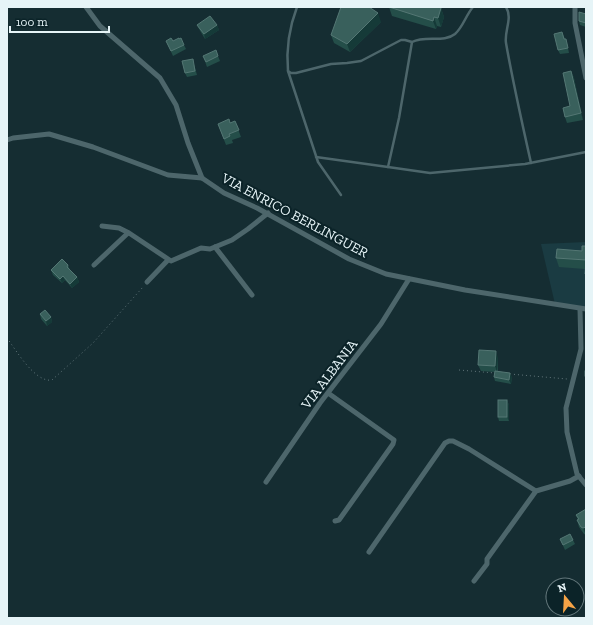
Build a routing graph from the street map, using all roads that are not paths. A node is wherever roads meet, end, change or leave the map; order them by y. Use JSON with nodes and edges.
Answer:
{"nodes":[{"id":1,"x":86,"y":7,"type":"edge"},
{"id":2,"x":297,"y":7,"type":"edge"},
{"id":3,"x":472,"y":7,"type":"edge"},
{"id":4,"x":506,"y":7,"type":"edge"},
{"id":5,"x":575,"y":7,"type":"edge"},
{"id":6,"x":412,"y":42,"type":"junction"},
{"id":7,"x":288,"y":71,"type":"junction"},
{"id":8,"x":586,"y":78,"type":"edge"},
{"id":9,"x":7,"y":140,"type":"edge"},
{"id":10,"x":586,"y":152,"type":"edge"},
{"id":11,"x":316,"y":157,"type":"junction"},
{"id":12,"x":531,"y":163,"type":"junction"},
{"id":13,"x":388,"y":167,"type":"junction"},
{"id":14,"x":202,"y":178,"type":"junction"},
{"id":15,"x":341,"y":195,"type":"dead end"},
{"id":16,"x":268,"y":213,"type":"junction"},
{"id":17,"x":102,"y":226,"type":"dead end"},
{"id":18,"x":128,"y":233,"type":"junction"},
{"id":19,"x":215,"y":246,"type":"junction"},
{"id":20,"x":168,"y":260,"type":"junction"},
{"id":21,"x":94,"y":265,"type":"dead end"},
{"id":22,"x":409,"y":279,"type":"junction"},
{"id":23,"x":147,"y":282,"type":"road end"},
{"id":24,"x":252,"y":295,"type":"dead end"},
{"id":25,"x":583,"y":309,"type":"edge"},
{"id":26,"x":328,"y":393,"type":"junction"},
{"id":27,"x":579,"y":476,"type":"junction"},
{"id":28,"x":266,"y":482,"type":"dead end"},
{"id":29,"x":586,"y":485,"type":"edge"},
{"id":30,"x":536,"y":491,"type":"junction"},
{"id":31,"x":335,"y":521,"type":"dead end"},
{"id":32,"x":369,"y":552,"type":"dead end"},
{"id":33,"x":474,"y":582,"type":"dead end"}],
"edges":[{"from":1,"to":14,"type":"street","name":"VIA ENRICO BERLINGUER"},
{"from":2,"to":7,"type":"lane"},
{"from":3,"to":6,"type":"lane"},
{"from":4,"to":12,"type":"lane"},
{"from":5,"to":8,"type":"street"},
{"from":6,"to":7,"type":"lane"},
{"from":6,"to":13,"type":"lane"},
{"from":7,"to":11,"type":"lane"},
{"from":9,"to":14,"type":"street"},
{"from":10,"to":12,"type":"lane"},
{"from":11,"to":13,"type":"lane"},
{"from":11,"to":15,"type":"lane"},
{"from":12,"to":13,"type":"lane"},
{"from":14,"to":16,"type":"street","name":"VIA ENRICO BERLINGUER"},
{"from":16,"to":19,"type":"street"},
{"from":16,"to":22,"type":"street","name":"VIA ENRICO BERLINGUER"},
{"from":17,"to":18,"type":"street"},
{"from":18,"to":20,"type":"street"},
{"from":18,"to":21,"type":"street"},
{"from":19,"to":20,"type":"street"},
{"from":19,"to":24,"type":"street"},
{"from":20,"to":23,"type":"street"},
{"from":22,"to":25,"type":"street","name":"VIA ENRICO BERLINGUER"},
{"from":22,"to":26,"type":"street","name":"VIA ALBANIA"},
{"from":25,"to":27,"type":"street"},
{"from":26,"to":28,"type":"street","name":"VIA ALBANIA"},
{"from":26,"to":31,"type":"street"},
{"from":27,"to":29,"type":"street"},
{"from":27,"to":30,"type":"street"},
{"from":30,"to":32,"type":"street"},
{"from":30,"to":33,"type":"street"}]}
